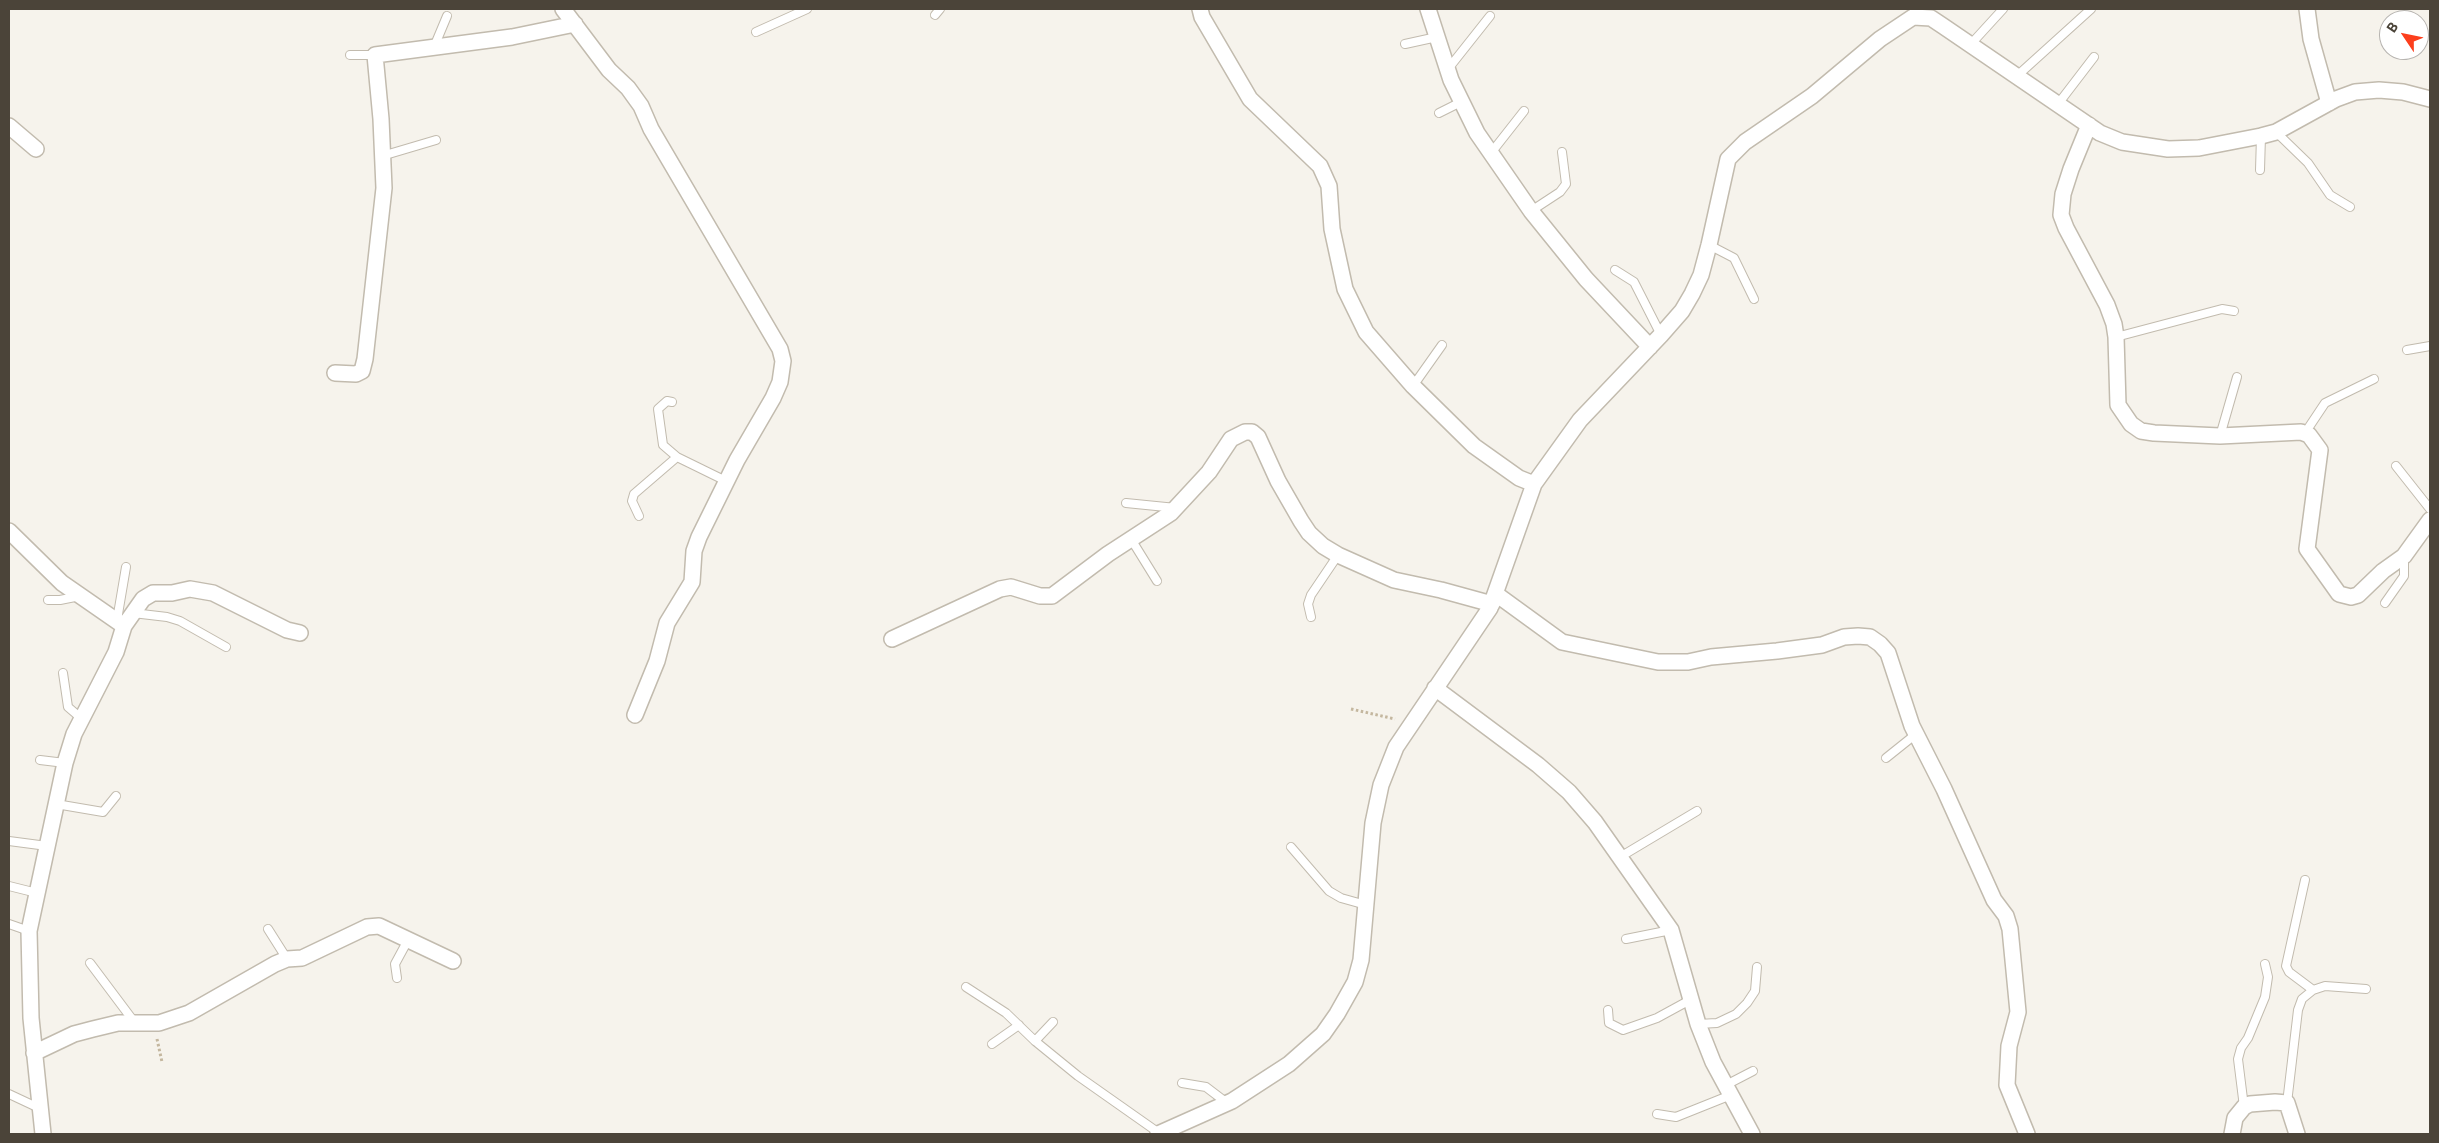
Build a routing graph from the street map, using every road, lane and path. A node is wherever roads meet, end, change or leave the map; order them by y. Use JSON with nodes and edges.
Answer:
{"nodes":[{"id":1,"x":563,"y":9,"type":"edge"},
{"id":2,"x":807,"y":9,"type":"edge"},
{"id":3,"x":1200,"y":9,"type":"edge"},
{"id":4,"x":1428,"y":9,"type":"edge"},
{"id":5,"x":2003,"y":9,"type":"edge"},
{"id":6,"x":2091,"y":9,"type":"edge"},
{"id":7,"x":2307,"y":9,"type":"edge"},
{"id":8,"x":1927,"y":13,"type":"edge"},
{"id":9,"x":447,"y":16,"type":"dead end"},
{"id":10,"x":1490,"y":16,"type":"dead end"},
{"id":11,"x":575,"y":24,"type":"junction"},
{"id":12,"x":756,"y":32,"type":"dead end"},
{"id":13,"x":1436,"y":37,"type":"junction"},
{"id":14,"x":1405,"y":44,"type":"dead end"},
{"id":15,"x":1971,"y":44,"type":"junction"},
{"id":16,"x":434,"y":47,"type":"junction"},
{"id":17,"x":350,"y":55,"type":"dead end"},
{"id":18,"x":374,"y":55,"type":"junction"},
{"id":19,"x":2094,"y":57,"type":"dead end"},
{"id":20,"x":1448,"y":69,"type":"junction"},
{"id":21,"x":2018,"y":75,"type":"junction"},
{"id":22,"x":2430,"y":99,"type":"edge"},
{"id":23,"x":1461,"y":102,"type":"junction"},
{"id":24,"x":2329,"y":103,"type":"junction"},
{"id":25,"x":2058,"y":104,"type":"junction"},
{"id":26,"x":1524,"y":111,"type":"dead end"},
{"id":27,"x":1439,"y":113,"type":"dead end"},
{"id":28,"x":2089,"y":125,"type":"junction"},
{"id":29,"x":9,"y":126,"type":"edge"},
{"id":30,"x":2269,"y":134,"type":"junction"},
{"id":31,"x":436,"y":140,"type":"dead end"},
{"id":32,"x":36,"y":149,"type":"dead end"},
{"id":33,"x":1562,"y":152,"type":"dead end"},
{"id":34,"x":1491,"y":153,"type":"junction"},
{"id":35,"x":382,"y":156,"type":"junction"},
{"id":36,"x":2260,"y":170,"type":"dead end"},
{"id":37,"x":2350,"y":207,"type":"dead end"},
{"id":38,"x":1530,"y":211,"type":"junction"},
{"id":39,"x":1710,"y":245,"type":"junction"},
{"id":40,"x":1615,"y":270,"type":"dead end"},
{"id":41,"x":1754,"y":299,"type":"dead end"},
{"id":42,"x":2234,"y":311,"type":"dead end"},
{"id":43,"x":1661,"y":335,"type":"junction"},
{"id":44,"x":2116,"y":337,"type":"junction"},
{"id":45,"x":1442,"y":344,"type":"dead end"},
{"id":46,"x":2430,"y":346,"type":"edge"},
{"id":47,"x":1650,"y":347,"type":"junction"},
{"id":48,"x":2406,"y":350,"type":"dead end"},
{"id":49,"x":336,"y":373,"type":"dead end"},
{"id":50,"x":2237,"y":377,"type":"dead end"},
{"id":51,"x":2374,"y":379,"type":"dead end"},
{"id":52,"x":1413,"y":386,"type":"junction"},
{"id":53,"x":672,"y":402,"type":"dead end"},
{"id":54,"x":2305,"y":434,"type":"junction"},
{"id":55,"x":2220,"y":436,"type":"junction"},
{"id":56,"x":677,"y":457,"type":"junction"},
{"id":57,"x":2396,"y":466,"type":"dead end"},
{"id":58,"x":726,"y":481,"type":"junction"},
{"id":59,"x":1534,"y":484,"type":"junction"},
{"id":60,"x":1126,"y":503,"type":"dead end"},
{"id":61,"x":1176,"y":508,"type":"junction"},
{"id":62,"x":2430,"y":509,"type":"edge"},
{"id":63,"x":639,"y":516,"type":"dead end"},
{"id":64,"x":2430,"y":520,"type":"edge"},
{"id":65,"x":9,"y":531,"type":"edge"},
{"id":66,"x":1131,"y":539,"type":"junction"},
{"id":67,"x":1338,"y":555,"type":"junction"},
{"id":68,"x":2404,"y":556,"type":"junction"},
{"id":69,"x":126,"y":567,"type":"dead end"},
{"id":70,"x":1157,"y":580,"type":"dead end"},
{"id":71,"x":82,"y":596,"type":"junction"},
{"id":72,"x":1494,"y":599,"type":"junction"},
{"id":73,"x":48,"y":600,"type":"dead end"},
{"id":74,"x":2385,"y":603,"type":"dead end"},
{"id":75,"x":1311,"y":617,"type":"dead end"},
{"id":76,"x":125,"y":620,"type":"junction"},
{"id":77,"x":300,"y":634,"type":"dead end"},
{"id":78,"x":892,"y":639,"type":"dead end"},
{"id":79,"x":226,"y":647,"type":"dead end"},
{"id":80,"x":64,"y":673,"type":"dead end"},
{"id":81,"x":1435,"y":688,"type":"junction"},
{"id":82,"x":1351,"y":709,"type":"dead end"},
{"id":83,"x":635,"y":715,"type":"dead end"},
{"id":84,"x":82,"y":719,"type":"junction"},
{"id":85,"x":1410,"y":723,"type":"junction"},
{"id":86,"x":1916,"y":734,"type":"junction"},
{"id":87,"x":1886,"y":758,"type":"dead end"},
{"id":88,"x":40,"y":760,"type":"dead end"},
{"id":89,"x":65,"y":763,"type":"junction"},
{"id":90,"x":116,"y":796,"type":"dead end"},
{"id":91,"x":56,"y":804,"type":"junction"},
{"id":92,"x":1697,"y":811,"type":"dead end"},
{"id":93,"x":9,"y":841,"type":"edge"},
{"id":94,"x":47,"y":846,"type":"junction"},
{"id":95,"x":1291,"y":847,"type":"dead end"},
{"id":96,"x":1620,"y":857,"type":"junction"},
{"id":97,"x":2305,"y":880,"type":"dead end"},
{"id":98,"x":9,"y":886,"type":"edge"},
{"id":99,"x":37,"y":893,"type":"junction"},
{"id":100,"x":1366,"y":904,"type":"junction"},
{"id":101,"x":9,"y":924,"type":"edge"},
{"id":102,"x":268,"y":929,"type":"dead end"},
{"id":103,"x":1671,"y":930,"type":"junction"},
{"id":104,"x":29,"y":932,"type":"junction"},
{"id":105,"x":408,"y":940,"type":"junction"},
{"id":106,"x":1626,"y":940,"type":"dead end"},
{"id":107,"x":287,"y":959,"type":"junction"},
{"id":108,"x":453,"y":961,"type":"dead end"},
{"id":109,"x":90,"y":962,"type":"dead end"},
{"id":110,"x":2264,"y":964,"type":"dead end"},
{"id":111,"x":1757,"y":968,"type":"dead end"},
{"id":112,"x":397,"y":978,"type":"dead end"},
{"id":113,"x":966,"y":987,"type":"dead end"},
{"id":114,"x":2366,"y":989,"type":"dead end"},
{"id":115,"x":2313,"y":990,"type":"junction"},
{"id":116,"x":1690,"y":1000,"type":"junction"},
{"id":117,"x":1608,"y":1010,"type":"dead end"},
{"id":118,"x":1053,"y":1022,"type":"dead end"},
{"id":119,"x":135,"y":1023,"type":"junction"},
{"id":120,"x":154,"y":1023,"type":"junction"},
{"id":121,"x":1698,"y":1024,"type":"junction"},
{"id":122,"x":1019,"y":1025,"type":"junction"},
{"id":123,"x":1035,"y":1041,"type":"junction"},
{"id":124,"x":992,"y":1044,"type":"dead end"},
{"id":125,"x":34,"y":1053,"type":"junction"},
{"id":126,"x":162,"y":1062,"type":"dead end"},
{"id":127,"x":1754,"y":1071,"type":"dead end"},
{"id":128,"x":1182,"y":1082,"type":"dead end"},
{"id":129,"x":1729,"y":1090,"type":"junction"},
{"id":130,"x":9,"y":1094,"type":"edge"},
{"id":131,"x":1227,"y":1103,"type":"junction"},
{"id":132,"x":2286,"y":1103,"type":"junction"},
{"id":133,"x":2244,"y":1107,"type":"junction"},
{"id":134,"x":41,"y":1109,"type":"junction"},
{"id":135,"x":1657,"y":1114,"type":"dead end"},
{"id":136,"x":43,"y":1134,"type":"edge"},
{"id":137,"x":1158,"y":1134,"type":"edge"},
{"id":138,"x":1752,"y":1134,"type":"edge"},
{"id":139,"x":2027,"y":1134,"type":"edge"},
{"id":140,"x":2232,"y":1134,"type":"edge"},
{"id":141,"x":2297,"y":1134,"type":"edge"}],
"edges":[{"from":1,"to":11,"type":"street"},
{"from":2,"to":12,"type":"lane"},
{"from":3,"to":52,"type":"street"},
{"from":4,"to":13,"type":"street"},
{"from":5,"to":15,"type":"lane"},
{"from":6,"to":21,"type":"lane"},
{"from":7,"to":24,"type":"street"},
{"from":8,"to":15,"type":"street"},
{"from":8,"to":39,"type":"street"},
{"from":9,"to":16,"type":"lane"},
{"from":10,"to":20,"type":"lane"},
{"from":11,"to":16,"type":"street"},
{"from":11,"to":58,"type":"street"},
{"from":13,"to":14,"type":"lane"},
{"from":13,"to":20,"type":"street"},
{"from":15,"to":21,"type":"street"},
{"from":16,"to":18,"type":"street"},
{"from":17,"to":18,"type":"lane"},
{"from":18,"to":35,"type":"street"},
{"from":19,"to":25,"type":"lane"},
{"from":20,"to":23,"type":"street"},
{"from":21,"to":25,"type":"street"},
{"from":22,"to":24,"type":"street"},
{"from":23,"to":27,"type":"lane"},
{"from":23,"to":34,"type":"street"},
{"from":24,"to":30,"type":"street"},
{"from":25,"to":28,"type":"street"},
{"from":26,"to":34,"type":"lane"},
{"from":28,"to":30,"type":"street"},
{"from":28,"to":44,"type":"street"},
{"from":29,"to":32,"type":"street"},
{"from":30,"to":36,"type":"lane"},
{"from":30,"to":37,"type":"lane"},
{"from":31,"to":35,"type":"lane"},
{"from":33,"to":38,"type":"lane"},
{"from":34,"to":38,"type":"street"},
{"from":35,"to":49,"type":"street"},
{"from":38,"to":47,"type":"street"},
{"from":39,"to":41,"type":"lane"},
{"from":39,"to":43,"type":"street"},
{"from":40,"to":43,"type":"lane"},
{"from":42,"to":44,"type":"lane"},
{"from":43,"to":47,"type":"street"},
{"from":44,"to":55,"type":"street"},
{"from":45,"to":52,"type":"lane"},
{"from":46,"to":48,"type":"lane"},
{"from":47,"to":59,"type":"street"},
{"from":50,"to":55,"type":"lane"},
{"from":51,"to":54,"type":"lane"},
{"from":52,"to":59,"type":"street"},
{"from":53,"to":56,"type":"lane"},
{"from":54,"to":55,"type":"street"},
{"from":54,"to":68,"type":"street"},
{"from":56,"to":58,"type":"lane"},
{"from":56,"to":63,"type":"lane"},
{"from":57,"to":62,"type":"lane"},
{"from":58,"to":83,"type":"street"},
{"from":59,"to":72,"type":"street"},
{"from":60,"to":61,"type":"lane"},
{"from":61,"to":66,"type":"street"},
{"from":61,"to":67,"type":"street"},
{"from":64,"to":68,"type":"street"},
{"from":65,"to":71,"type":"street"},
{"from":66,"to":70,"type":"lane"},
{"from":66,"to":78,"type":"street"},
{"from":67,"to":72,"type":"street"},
{"from":67,"to":75,"type":"lane"},
{"from":68,"to":74,"type":"lane"},
{"from":69,"to":76,"type":"lane"},
{"from":71,"to":73,"type":"lane"},
{"from":71,"to":76,"type":"street"},
{"from":72,"to":81,"type":"street"},
{"from":72,"to":86,"type":"street"},
{"from":76,"to":77,"type":"street"},
{"from":76,"to":79,"type":"lane"},
{"from":76,"to":84,"type":"street"},
{"from":80,"to":84,"type":"lane"},
{"from":81,"to":85,"type":"street"},
{"from":81,"to":96,"type":"street"},
{"from":82,"to":85,"type":"path"},
{"from":84,"to":89,"type":"street"},
{"from":85,"to":100,"type":"street"},
{"from":86,"to":87,"type":"lane"},
{"from":86,"to":139,"type":"street"},
{"from":88,"to":89,"type":"lane"},
{"from":89,"to":91,"type":"street"},
{"from":90,"to":91,"type":"lane"},
{"from":91,"to":94,"type":"street"},
{"from":92,"to":96,"type":"lane"},
{"from":93,"to":94,"type":"lane"},
{"from":94,"to":99,"type":"street"},
{"from":95,"to":100,"type":"lane"},
{"from":96,"to":103,"type":"street"},
{"from":97,"to":115,"type":"lane"},
{"from":98,"to":99,"type":"lane"},
{"from":99,"to":104,"type":"street"},
{"from":100,"to":131,"type":"street"},
{"from":101,"to":104,"type":"lane"},
{"from":102,"to":107,"type":"lane"},
{"from":103,"to":106,"type":"lane"},
{"from":103,"to":116,"type":"street"},
{"from":104,"to":125,"type":"street"},
{"from":105,"to":107,"type":"street"},
{"from":105,"to":108,"type":"street"},
{"from":105,"to":112,"type":"lane"},
{"from":107,"to":120,"type":"street"},
{"from":109,"to":119,"type":"lane"},
{"from":110,"to":133,"type":"lane"},
{"from":111,"to":121,"type":"lane"},
{"from":113,"to":122,"type":"lane"},
{"from":114,"to":115,"type":"lane"},
{"from":115,"to":132,"type":"lane"},
{"from":116,"to":117,"type":"lane"},
{"from":116,"to":121,"type":"street"},
{"from":118,"to":123,"type":"lane"},
{"from":119,"to":120,"type":"street"},
{"from":119,"to":125,"type":"street"},
{"from":120,"to":126,"type":"path"},
{"from":121,"to":129,"type":"street"},
{"from":122,"to":123,"type":"lane"},
{"from":122,"to":124,"type":"lane"},
{"from":123,"to":137,"type":"lane"},
{"from":125,"to":134,"type":"street"},
{"from":127,"to":129,"type":"lane"},
{"from":128,"to":131,"type":"lane"},
{"from":129,"to":135,"type":"lane"},
{"from":129,"to":138,"type":"street"},
{"from":130,"to":134,"type":"lane"},
{"from":131,"to":137,"type":"street"},
{"from":132,"to":133,"type":"street"},
{"from":132,"to":141,"type":"street"},
{"from":133,"to":140,"type":"street"},
{"from":134,"to":136,"type":"street"}]}
